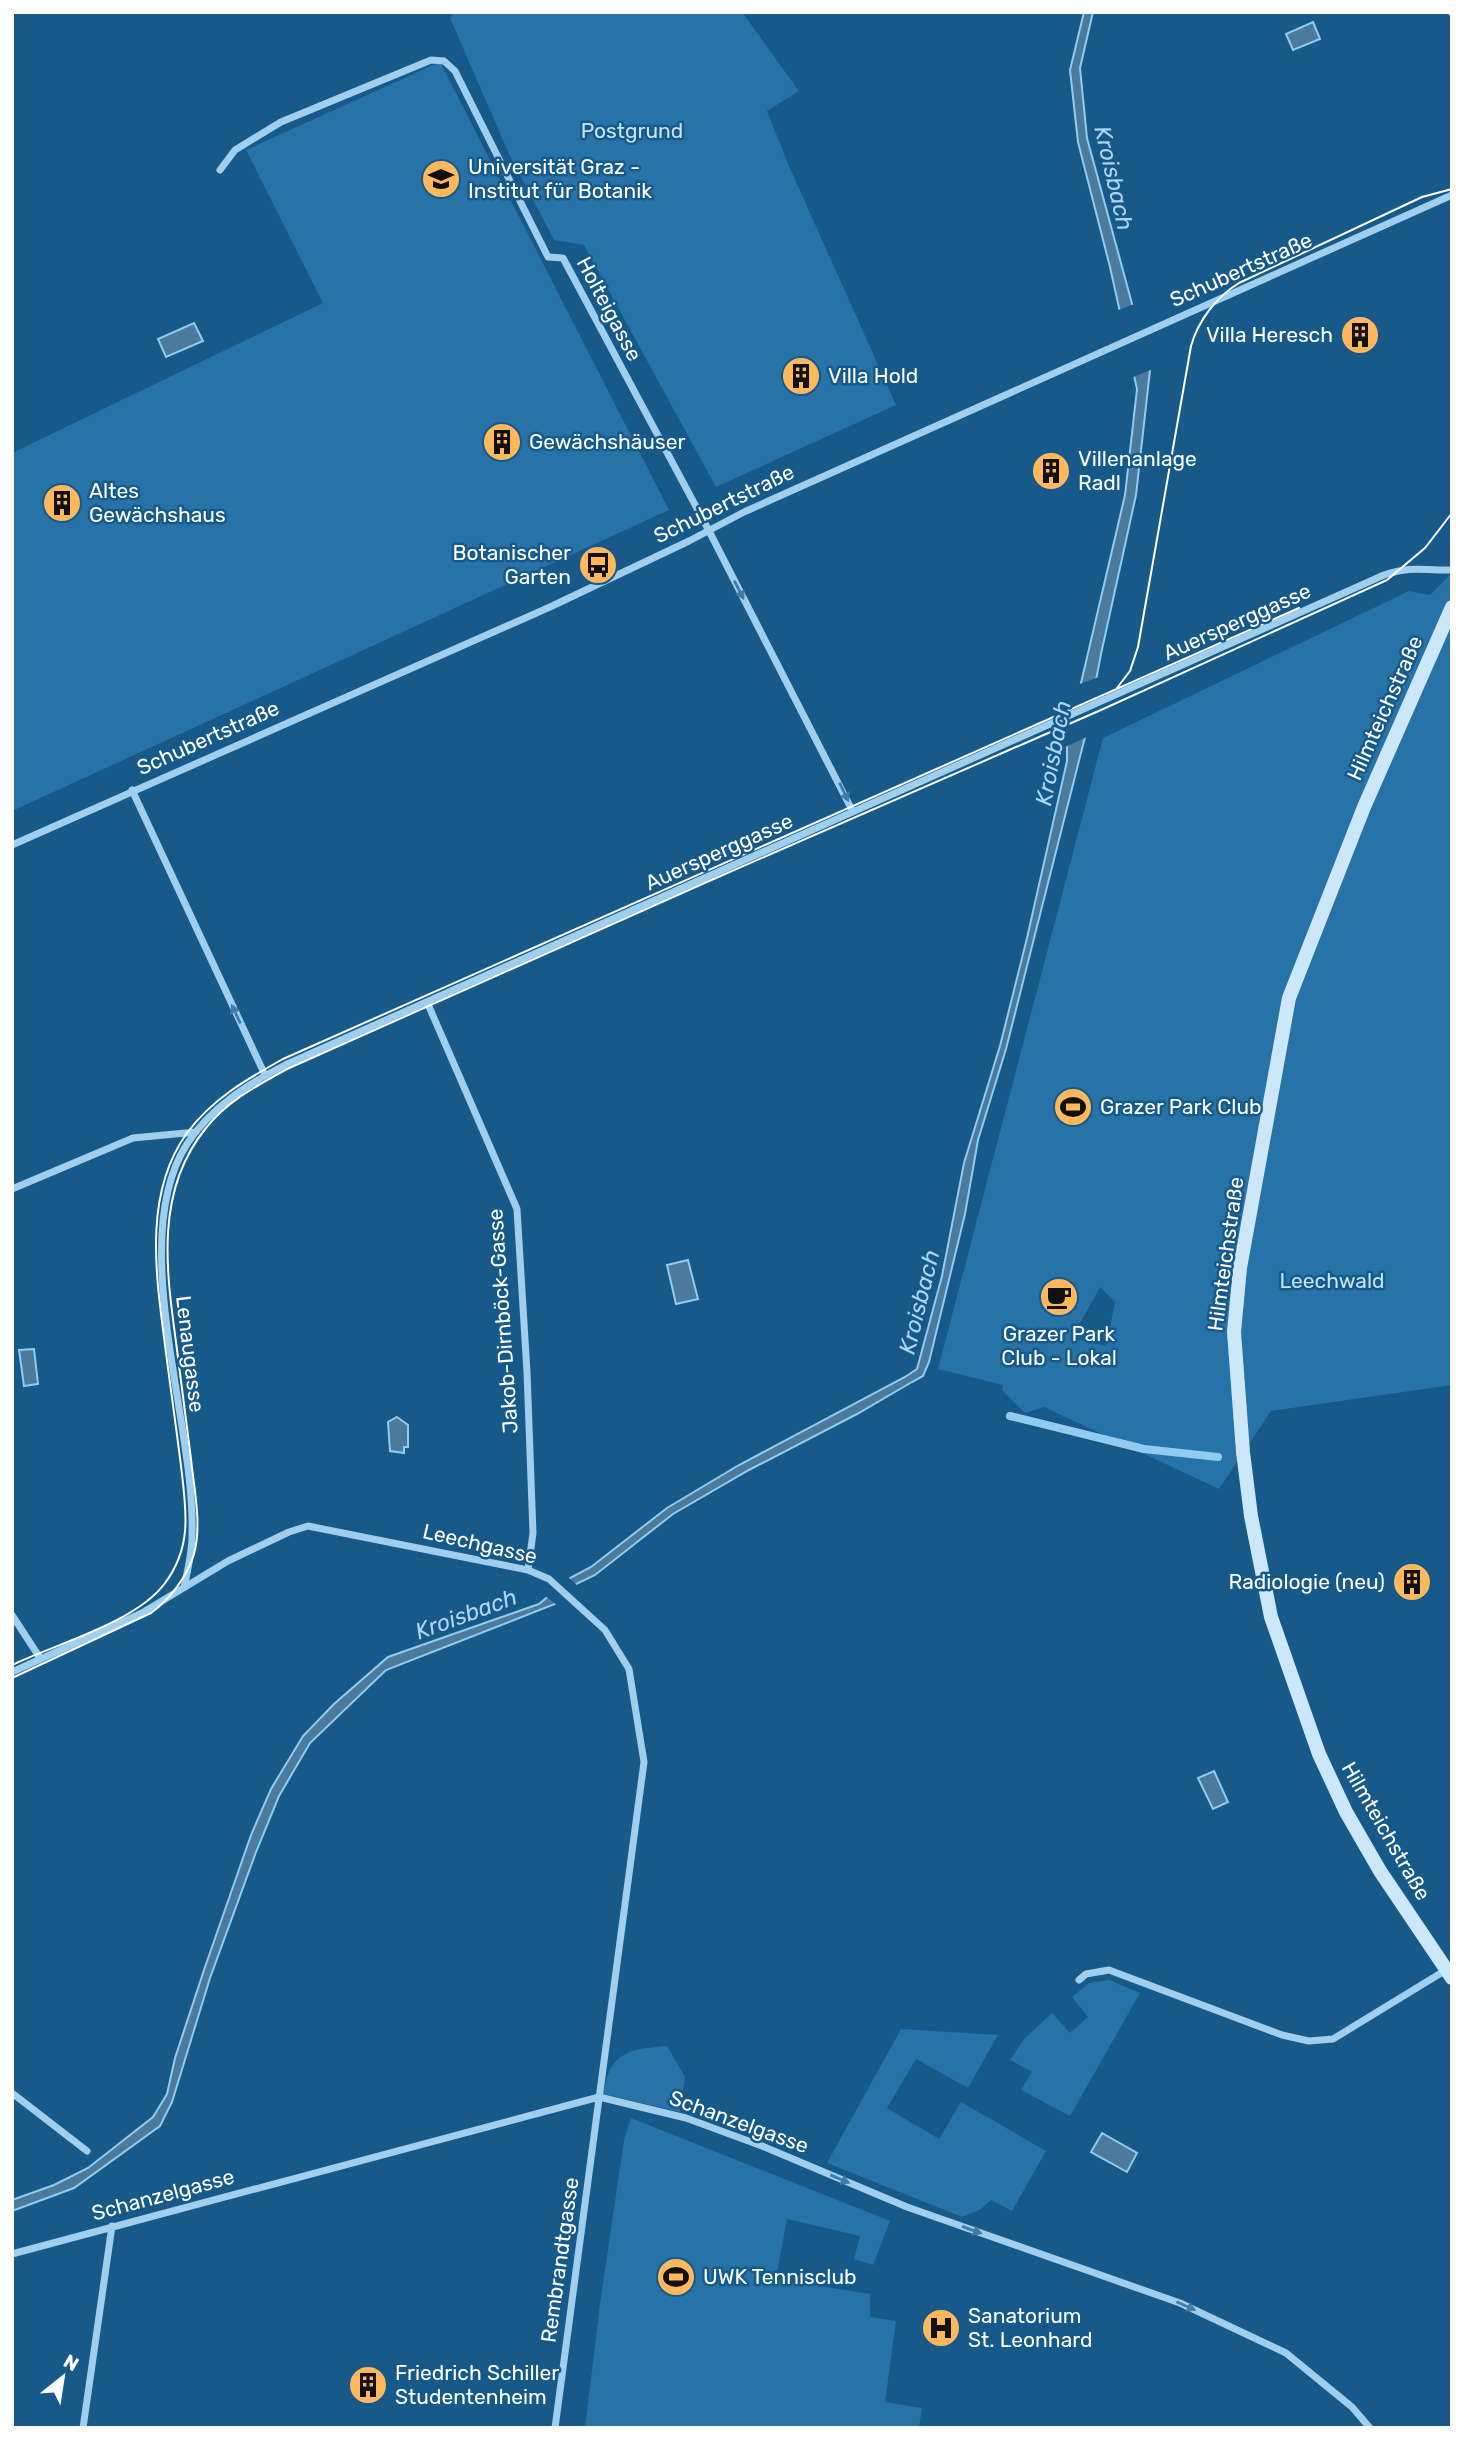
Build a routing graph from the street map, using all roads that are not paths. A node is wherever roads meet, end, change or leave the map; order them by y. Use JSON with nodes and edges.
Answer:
{"nodes":[{"id":1,"x":220,"y":170,"type":"dead end"},
{"id":2,"x":1452,"y":195,"type":"edge"},
{"id":3,"x":708,"y":529,"type":"junction"},
{"id":4,"x":1452,"y":570,"type":"edge"},
{"id":5,"x":1452,"y":607,"type":"edge"},
{"id":6,"x":132,"y":790,"type":"junction"},
{"id":7,"x":853,"y":812,"type":"junction"},
{"id":8,"x":12,"y":845,"type":"edge"},
{"id":9,"x":427,"y":1002,"type":"junction"},
{"id":10,"x":265,"y":1075,"type":"junction"},
{"id":11,"x":196,"y":1132,"type":"junction"},
{"id":12,"x":12,"y":1189,"type":"edge"},
{"id":13,"x":528,"y":1570,"type":"junction"},
{"id":14,"x":184,"y":1587,"type":"junction"},
{"id":15,"x":12,"y":1615,"type":"edge"},
{"id":16,"x":40,"y":1658,"type":"junction"},
{"id":17,"x":12,"y":1672,"type":"edge"},
{"id":18,"x":1449,"y":1974,"type":"edge"},
{"id":19,"x":1079,"y":1980,"type":"dead end"},
{"id":20,"x":12,"y":2093,"type":"edge"},
{"id":21,"x":599,"y":2097,"type":"junction"},
{"id":22,"x":87,"y":2151,"type":"dead end"},
{"id":23,"x":112,"y":2226,"type":"junction"},
{"id":24,"x":12,"y":2254,"type":"edge"},
{"id":25,"x":83,"y":2428,"type":"edge"},
{"id":26,"x":555,"y":2428,"type":"edge"},
{"id":27,"x":1370,"y":2428,"type":"edge"}],
"edges":[{"from":1,"to":3,"type":"street","name":"Holteigasse"},
{"from":2,"to":3,"type":"street","name":"Schubertstraße"},
{"from":3,"to":6,"type":"street","name":"Schubertstraße"},
{"from":3,"to":7,"type":"street","name":"Holteigasse","one_way":true},
{"from":4,"to":7,"type":"street","name":"Auersperggasse"},
{"from":5,"to":18,"type":"main road","name":"Hilmteichstraße"},
{"from":6,"to":8,"type":"street","name":"Schubertstraße"},
{"from":10,"to":6,"type":"street","one_way":true},
{"from":7,"to":9,"type":"street","name":"Auersperggasse"},
{"from":9,"to":10,"type":"street","name":"Auersperggasse"},
{"from":9,"to":13,"type":"street","name":"Jakob-Dirnböck-Gasse"},
{"from":10,"to":11,"type":"street","name":"Auersperggasse"},
{"from":11,"to":12,"type":"street"},
{"from":11,"to":14,"type":"street","name":"Lenaugasse"},
{"from":13,"to":14,"type":"street","name":"Leechgasse"},
{"from":13,"to":21,"type":"street","name":"Leechgasse"},
{"from":14,"to":16,"type":"street","name":"Leechgasse"},
{"from":15,"to":16,"type":"street"},
{"from":16,"to":17,"type":"street","name":"Leechgasse"},
{"from":18,"to":19,"type":"street"},
{"from":20,"to":22,"type":"street"},
{"from":21,"to":23,"type":"street","name":"Schanzelgasse"},
{"from":21,"to":26,"type":"street","name":"Rembrandtgasse"},
{"from":21,"to":27,"type":"street","name":"Schanzelgasse","one_way":true},
{"from":23,"to":24,"type":"street","name":"Schanzelgasse"},
{"from":23,"to":25,"type":"street"}]}
